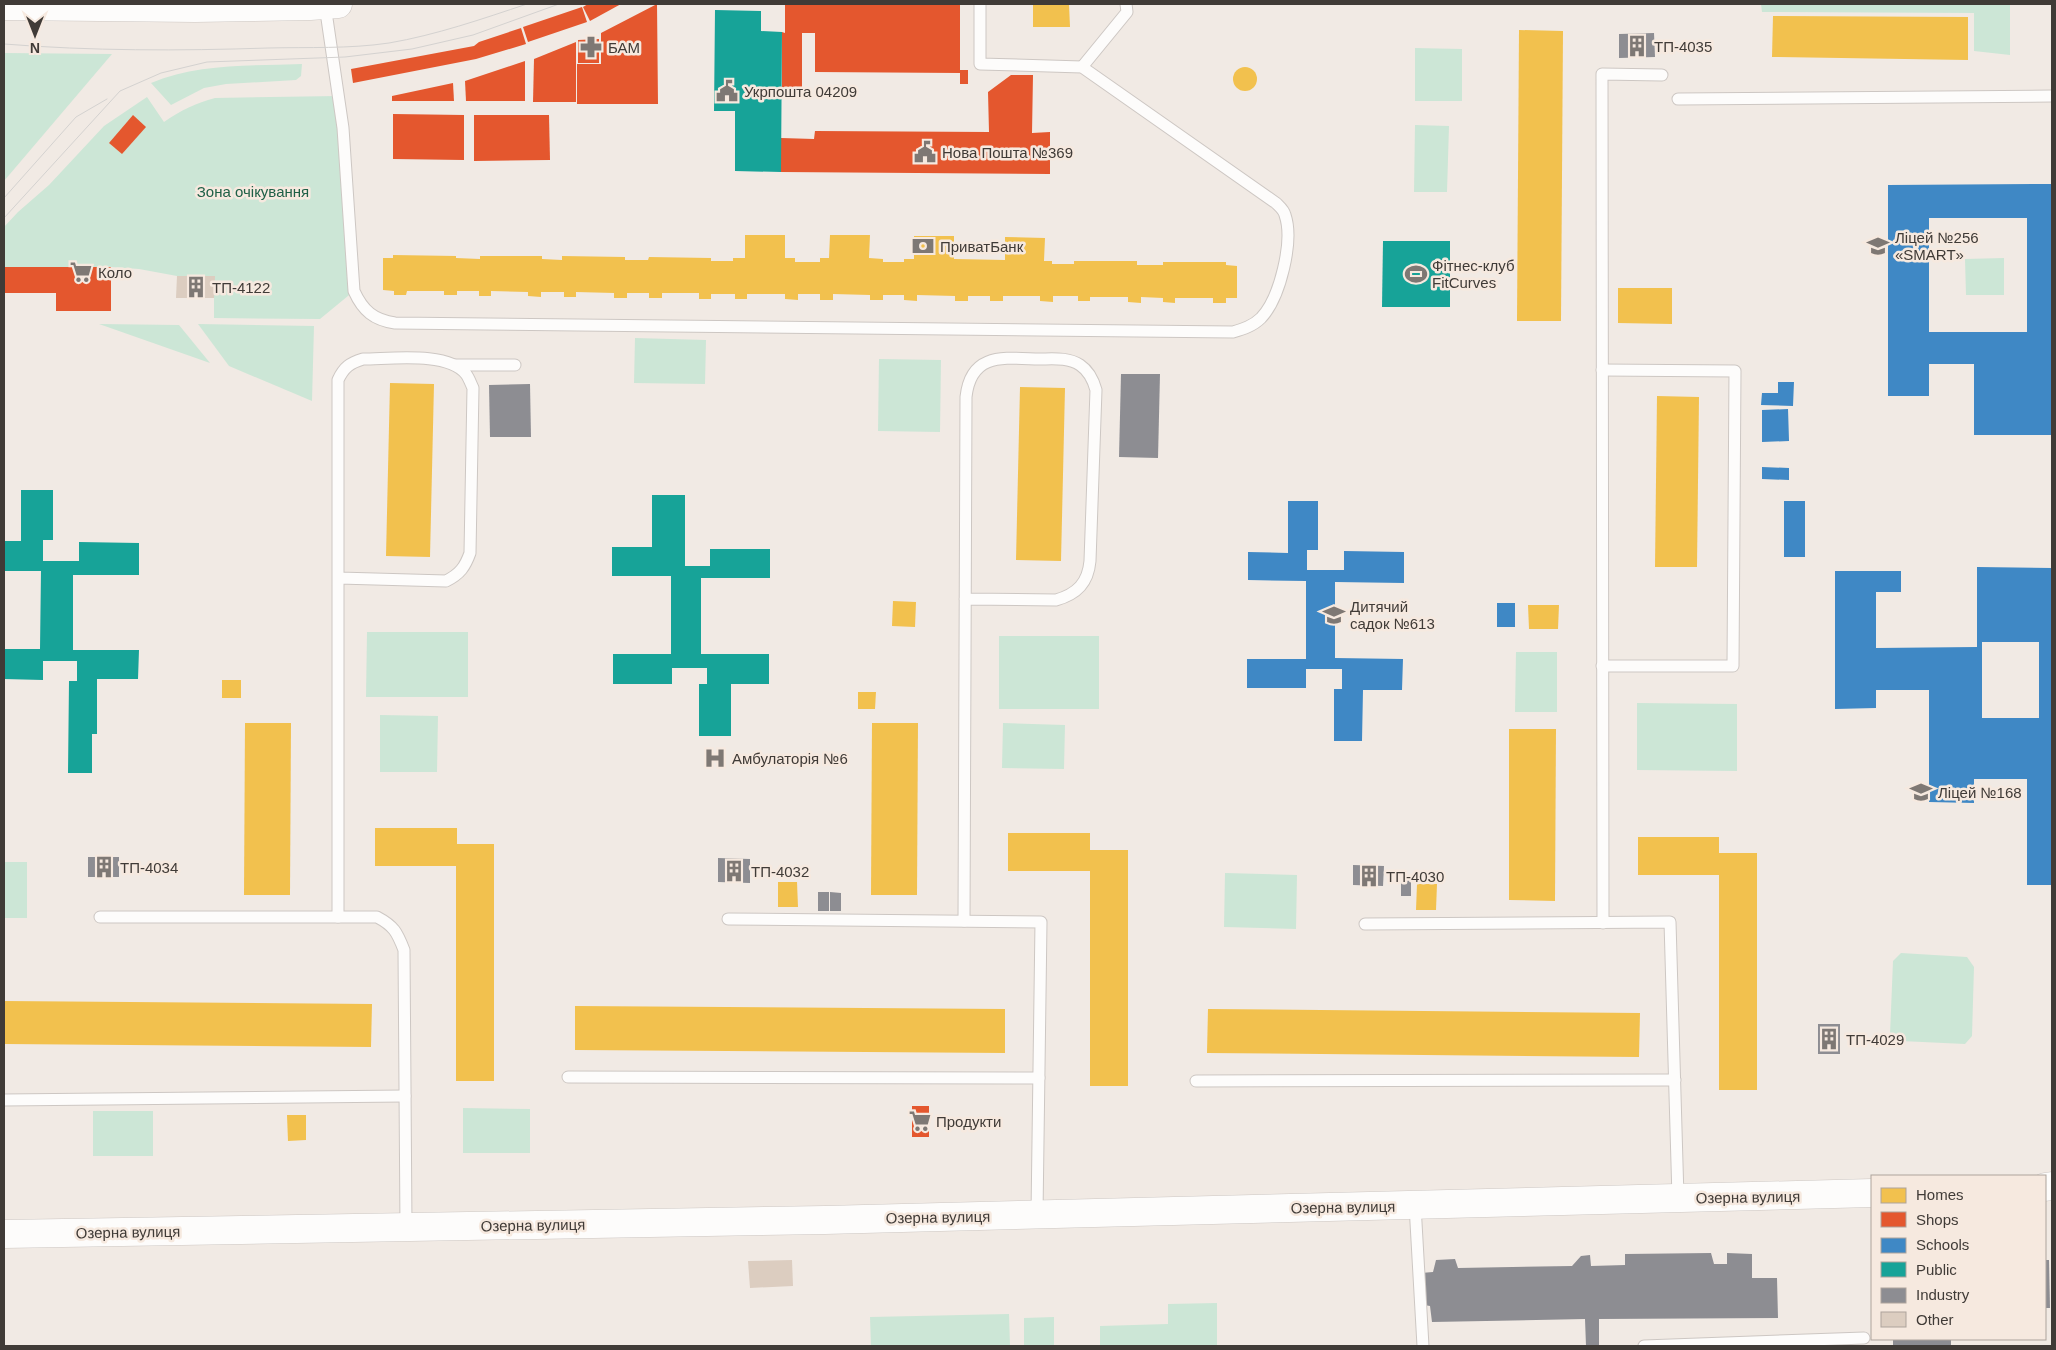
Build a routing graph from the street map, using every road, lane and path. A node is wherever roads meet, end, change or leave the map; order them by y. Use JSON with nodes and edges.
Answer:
{"nodes":[{"id":1,"x":331,"y":4,"type":"edge"},
{"id":2,"x":980,"y":4,"type":"edge"},
{"id":3,"x":1126,"y":4,"type":"edge"},
{"id":4,"x":4,"y":6,"type":"edge"},
{"id":5,"x":195,"y":6,"type":"edge"},
{"id":6,"x":1082,"y":67,"type":"junction"},
{"id":7,"x":1662,"y":75,"type":"dead end"},
{"id":8,"x":2052,"y":96,"type":"edge"},
{"id":9,"x":1678,"y":99,"type":"dead end"},
{"id":10,"x":455,"y":365,"type":"junction"},
{"id":11,"x":515,"y":365,"type":"dead end"},
{"id":12,"x":1602,"y":370,"type":"junction"},
{"id":13,"x":339,"y":578,"type":"junction"},
{"id":14,"x":965,"y":599,"type":"junction"},
{"id":15,"x":1602,"y":666,"type":"junction"},
{"id":16,"x":100,"y":916,"type":"dead end"},
{"id":17,"x":338,"y":917,"type":"junction"},
{"id":18,"x":728,"y":919,"type":"dead end"},
{"id":19,"x":964,"y":921,"type":"junction"},
{"id":20,"x":1603,"y":923,"type":"junction"},
{"id":21,"x":1365,"y":924,"type":"dead end"},
{"id":22,"x":568,"y":1077,"type":"dead end"},
{"id":23,"x":1039,"y":1078,"type":"junction"},
{"id":24,"x":1675,"y":1080,"type":"junction"},
{"id":25,"x":1196,"y":1081,"type":"dead end"},
{"id":26,"x":405,"y":1096,"type":"junction"},
{"id":27,"x":4,"y":1100,"type":"edge"},
{"id":28,"x":1871,"y":1193,"type":"edge"},
{"id":29,"x":1678,"y":1198,"type":"junction"},
{"id":30,"x":1414,"y":1205,"type":"junction"},
{"id":31,"x":1037,"y":1214,"type":"junction"},
{"id":32,"x":406,"y":1227,"type":"junction"},
{"id":33,"x":4,"y":1234,"type":"edge"},
{"id":34,"x":1864,"y":1338,"type":"dead end"},
{"id":35,"x":1423,"y":1346,"type":"edge"},
{"id":36,"x":1644,"y":1346,"type":"edge"}],
"edges":[{"from":1,"to":5,"type":"street"},
{"from":1,"to":6,"type":"lane"},
{"from":2,"to":6,"type":"lane"},
{"from":3,"to":6,"type":"lane"},
{"from":4,"to":5,"type":"street"},
{"from":7,"to":12,"type":"lane"},
{"from":8,"to":9,"type":"lane"},
{"from":10,"to":11,"type":"lane"},
{"from":10,"to":13,"type":"lane"},
{"from":10,"to":13,"type":"lane"},
{"from":12,"to":15,"type":"lane"},
{"from":12,"to":15,"type":"lane"},
{"from":13,"to":17,"type":"lane"},
{"from":14,"to":14,"type":"lane"},
{"from":14,"to":19,"type":"lane"},
{"from":15,"to":20,"type":"lane"},
{"from":16,"to":17,"type":"lane"},
{"from":17,"to":26,"type":"lane"},
{"from":18,"to":19,"type":"lane"},
{"from":19,"to":23,"type":"lane"},
{"from":20,"to":21,"type":"lane"},
{"from":20,"to":24,"type":"lane"},
{"from":22,"to":23,"type":"lane"},
{"from":23,"to":31,"type":"lane"},
{"from":24,"to":25,"type":"lane"},
{"from":24,"to":29,"type":"lane"},
{"from":26,"to":27,"type":"lane"},
{"from":26,"to":32,"type":"lane"},
{"from":28,"to":29,"type":"street","name":"Озерна вулиця"},
{"from":29,"to":30,"type":"street","name":"Озерна вулиця"},
{"from":30,"to":31,"type":"street","name":"Озерна вулиця"},
{"from":30,"to":35,"type":"lane"},
{"from":31,"to":32,"type":"street","name":"Озерна вулиця"},
{"from":32,"to":33,"type":"street","name":"Озерна вулиця"},
{"from":34,"to":36,"type":"lane"}]}
